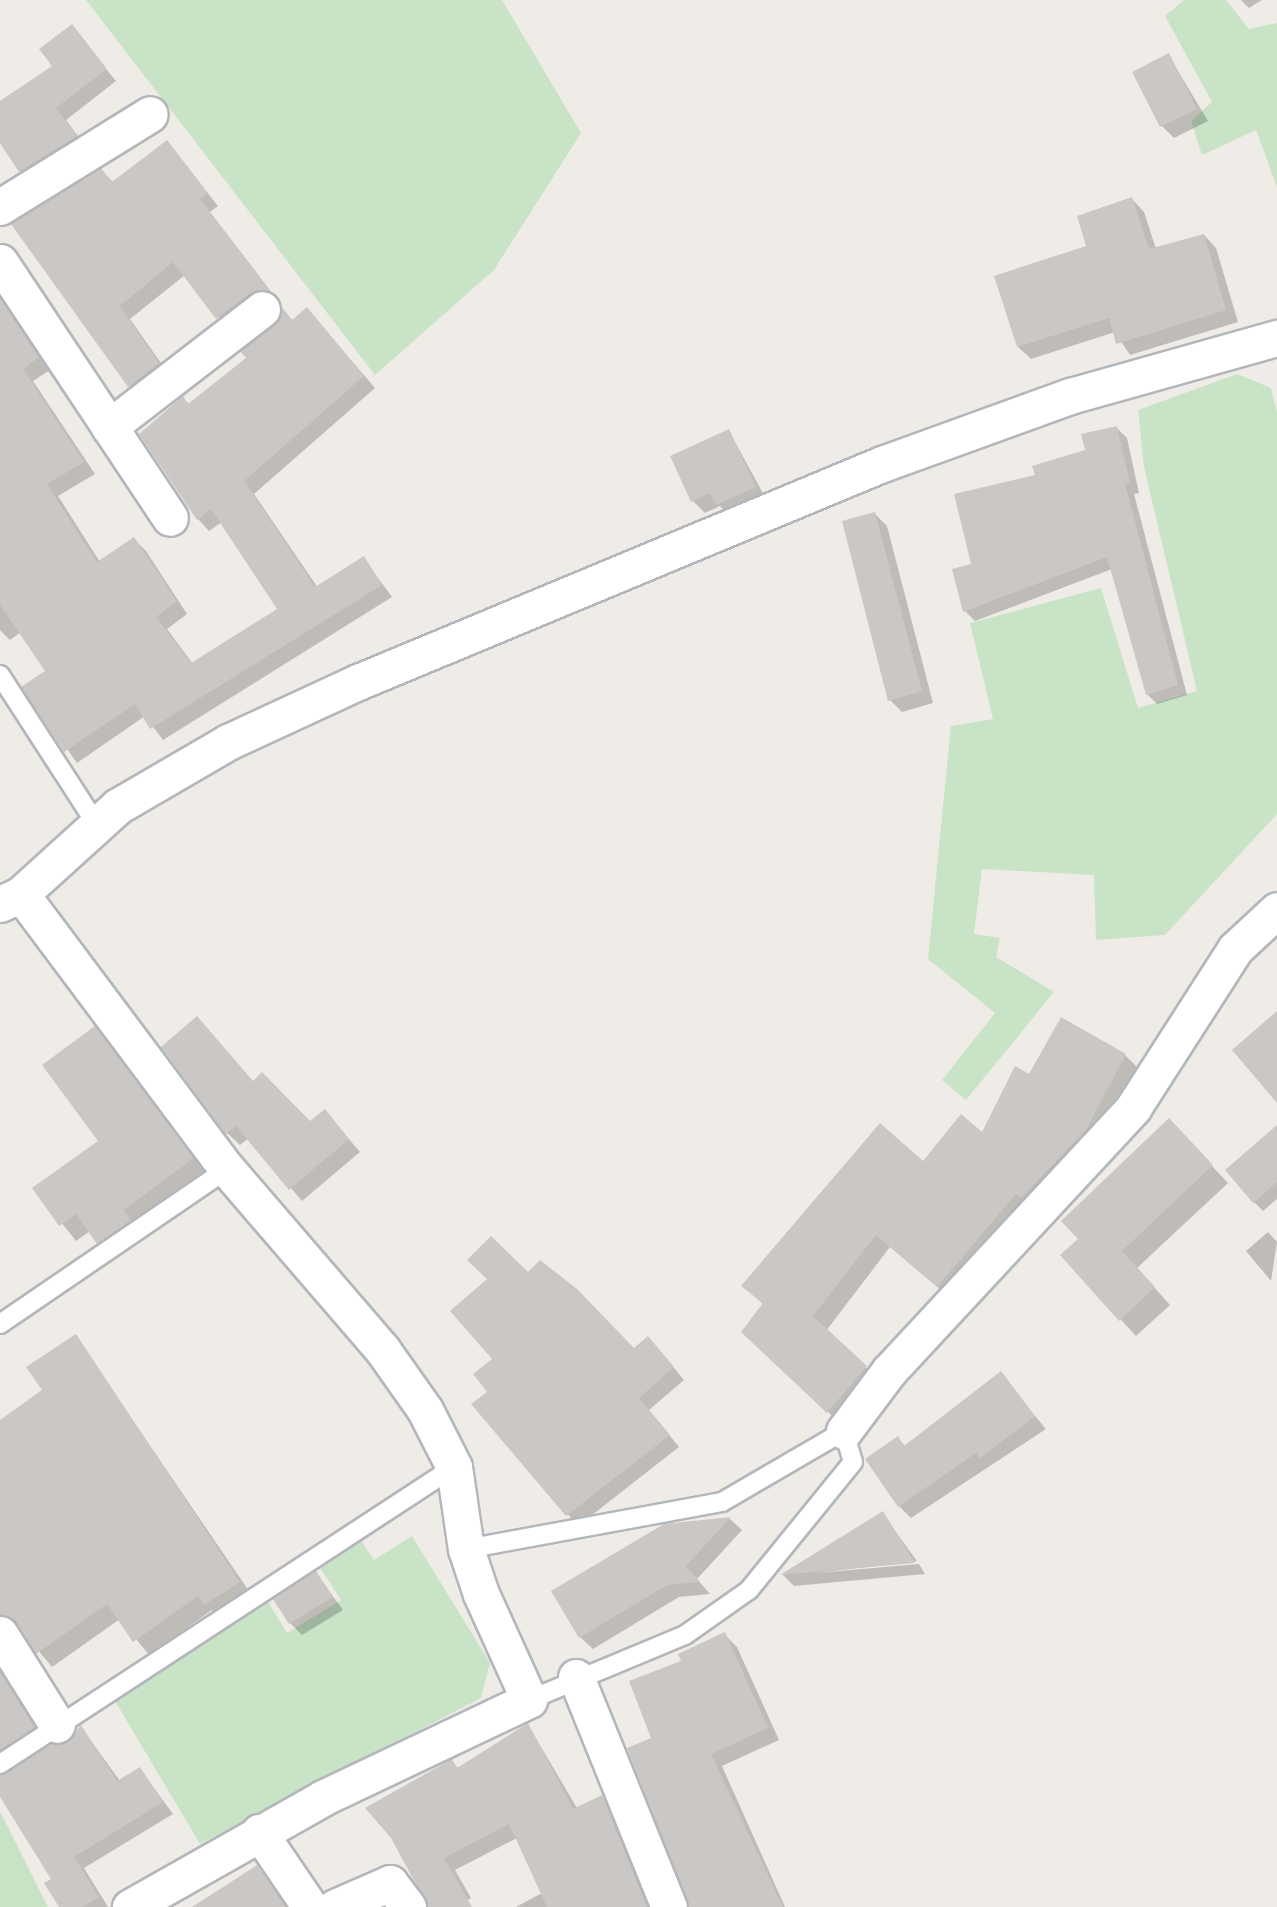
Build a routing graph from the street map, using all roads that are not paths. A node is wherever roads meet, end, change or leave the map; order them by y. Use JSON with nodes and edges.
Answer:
{"nodes":[{"id":1,"x":150,"y":114,"type":"dead end"},
{"id":2,"x":0,"y":208,"type":"edge"},
{"id":3,"x":0,"y":262,"type":"edge"},
{"id":4,"x":262,"y":309,"type":"dead end"},
{"id":5,"x":1277,"y":339,"type":"edge"},
{"id":6,"x":109,"y":427,"type":"junction"},
{"id":7,"x":170,"y":518,"type":"dead end"},
{"id":8,"x":0,"y":676,"type":"edge"},
{"id":9,"x":97,"y":825,"type":"junction"},
{"id":10,"x":10,"y":899,"type":"edge"},
{"id":11,"x":1277,"y":910,"type":"edge"},
{"id":12,"x":227,"y":1170,"type":"junction"},
{"id":13,"x":0,"y":1324,"type":"edge"},
{"id":14,"x":844,"y":1431,"type":"junction"},
{"id":15,"x":454,"y":1467,"type":"junction"},
{"id":16,"x":466,"y":1549,"type":"junction"},
{"id":17,"x":0,"y":1634,"type":"edge"},
{"id":18,"x":576,"y":1677,"type":"junction"},
{"id":19,"x":529,"y":1700,"type":"junction"},
{"id":20,"x":57,"y":1725,"type":"junction"},
{"id":21,"x":0,"y":1764,"type":"edge"},
{"id":22,"x":259,"y":1832,"type":"junction"},
{"id":23,"x":130,"y":1907,"type":"edge"},
{"id":24,"x":310,"y":1907,"type":"edge"},
{"id":25,"x":335,"y":1907,"type":"edge"},
{"id":26,"x":408,"y":1907,"type":"edge"},
{"id":27,"x":670,"y":1907,"type":"edge"}],
"edges":[{"from":1,"to":2,"type":"street"},
{"from":3,"to":6,"type":"street"},
{"from":4,"to":6,"type":"street"},
{"from":5,"to":9,"type":"street"},
{"from":6,"to":7,"type":"street"},
{"from":8,"to":9,"type":"lane"},
{"from":9,"to":10,"type":"street"},
{"from":10,"to":12,"type":"street"},
{"from":11,"to":14,"type":"street"},
{"from":12,"to":13,"type":"lane"},
{"from":12,"to":15,"type":"street"},
{"from":14,"to":16,"type":"lane"},
{"from":14,"to":18,"type":"lane"},
{"from":15,"to":16,"type":"street"},
{"from":15,"to":20,"type":"lane"},
{"from":16,"to":19,"type":"street"},
{"from":17,"to":20,"type":"street"},
{"from":18,"to":19,"type":"lane"},
{"from":18,"to":27,"type":"street"},
{"from":19,"to":22,"type":"street"},
{"from":20,"to":21,"type":"lane"},
{"from":22,"to":23,"type":"street"},
{"from":22,"to":24,"type":"street"},
{"from":25,"to":26,"type":"street"}]}
